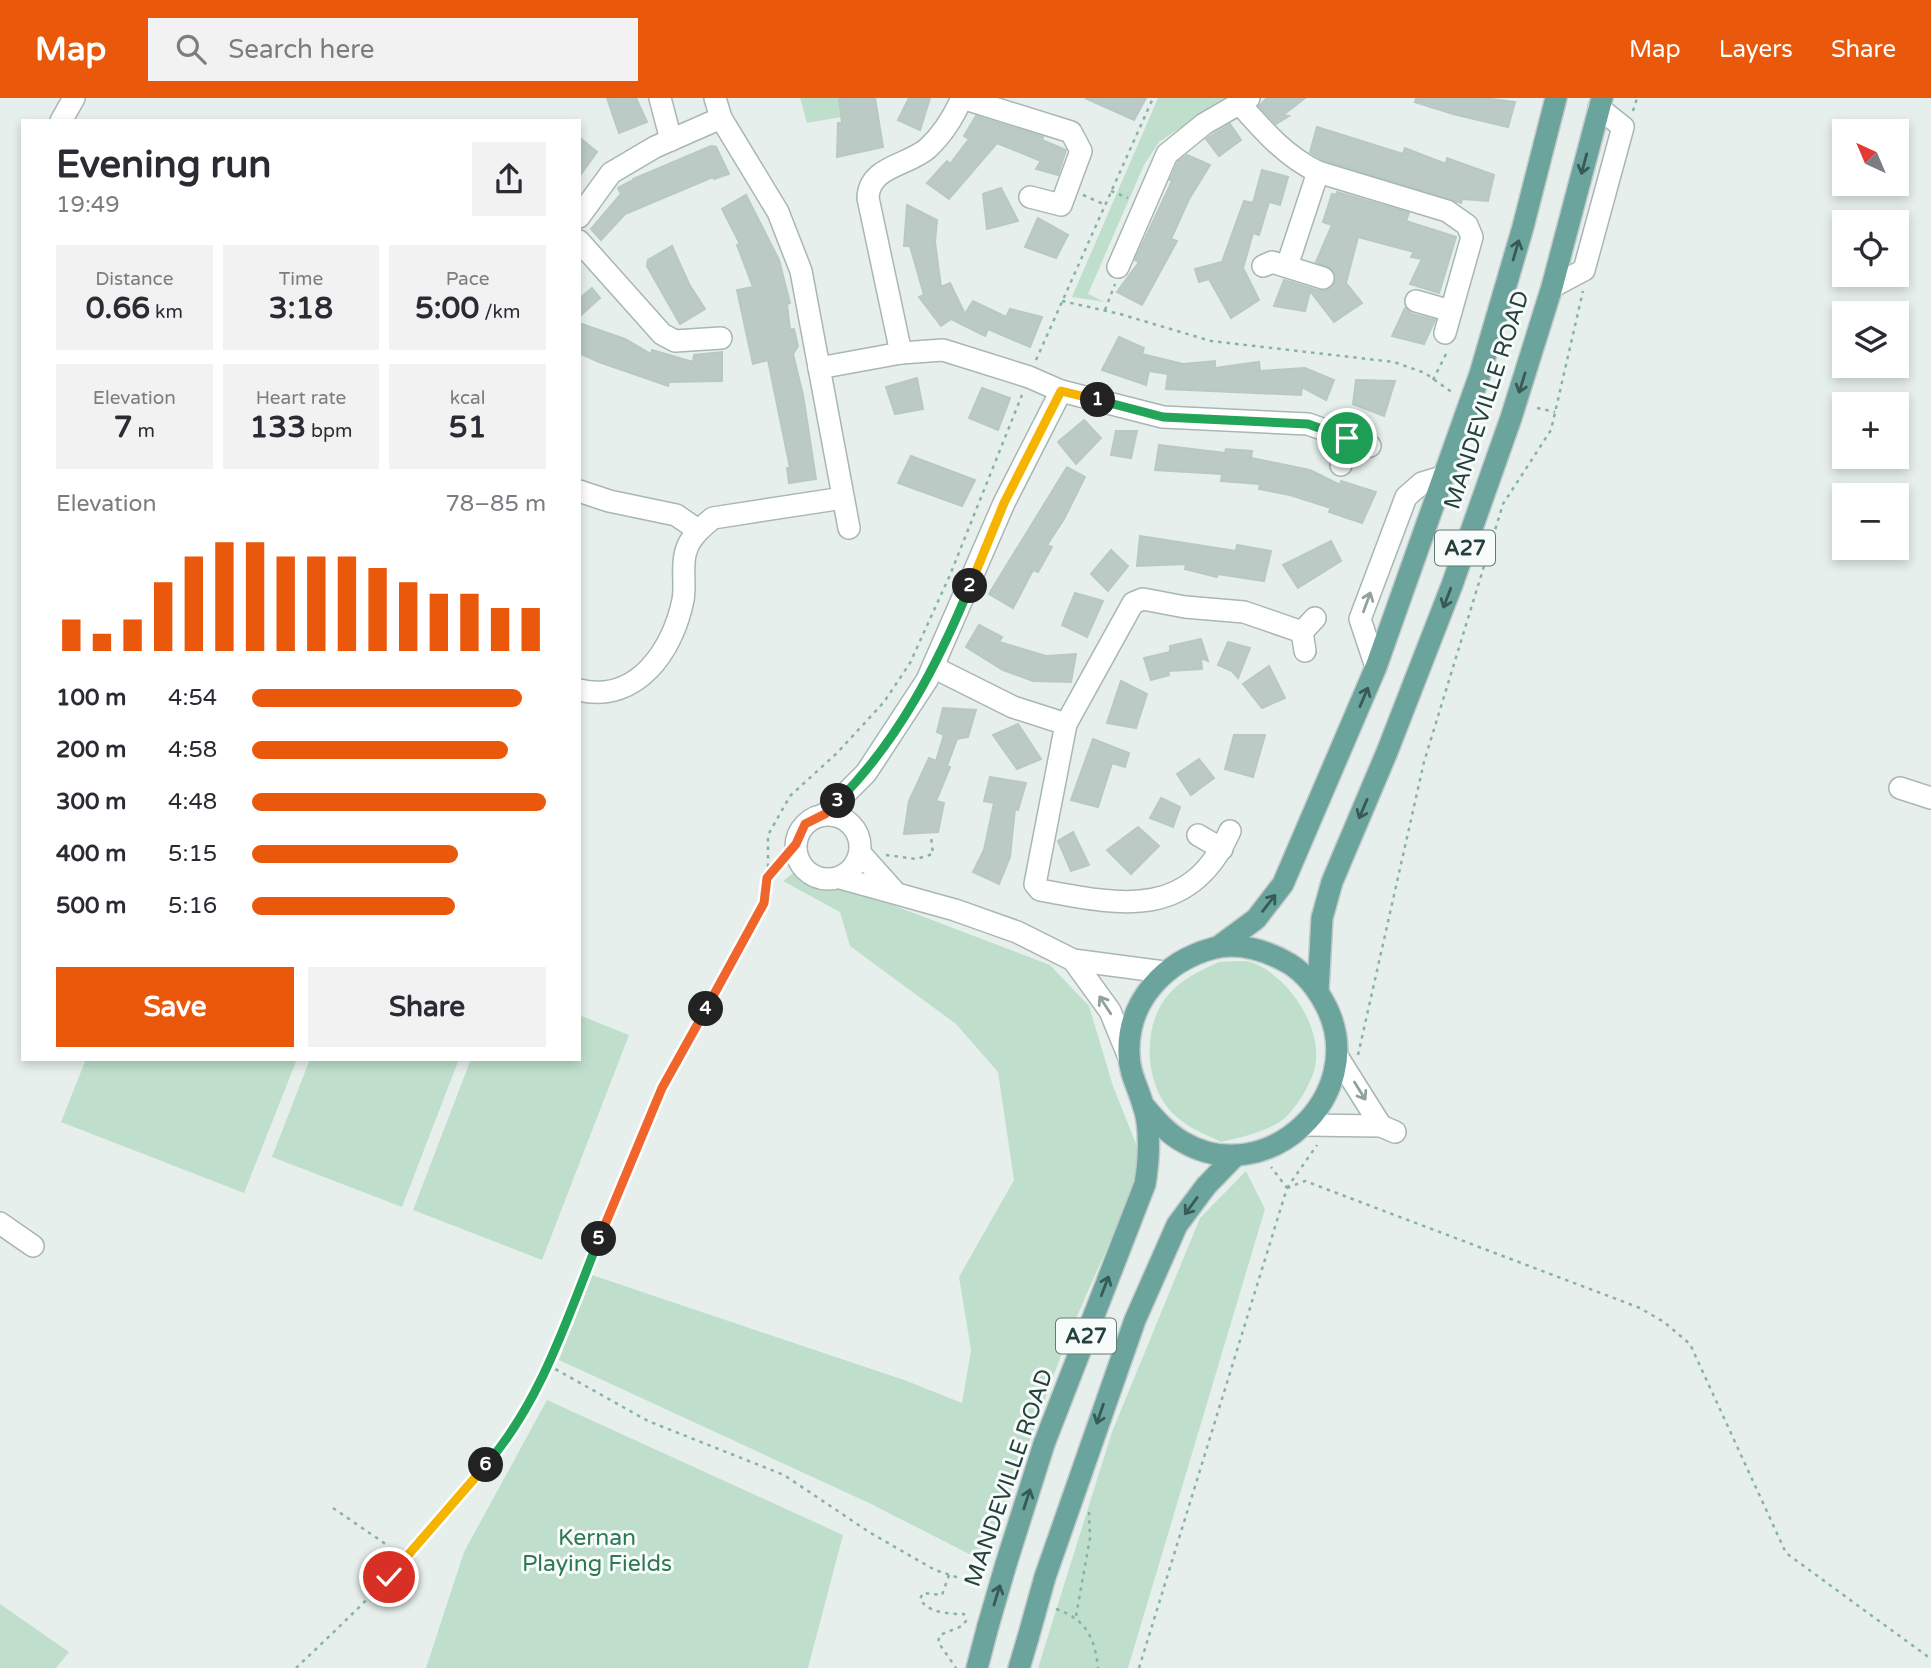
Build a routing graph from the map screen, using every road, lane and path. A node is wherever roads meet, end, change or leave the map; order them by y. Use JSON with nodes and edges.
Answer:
{"nodes":[{"id":1,"x":74,"y":98,"type":"edge"},
{"id":2,"x":660,"y":98,"type":"edge"},
{"id":3,"x":962,"y":98,"type":"edge"},
{"id":4,"x":1153,"y":98,"type":"edge"},
{"id":5,"x":1556,"y":98,"type":"edge"},
{"id":6,"x":1245,"y":101,"type":"edge"},
{"id":7,"x":1601,"y":103,"type":"edge"},
{"id":8,"x":718,"y":108,"type":"edge"},
{"id":9,"x":62,"y":119,"type":"edge"},
{"id":10,"x":671,"y":140,"type":"junction"},
{"id":11,"x":1318,"y":172,"type":"junction"},
{"id":12,"x":1030,"y":197,"type":"dead end"},
{"id":13,"x":581,"y":214,"type":"edge"},
{"id":14,"x":581,"y":242,"type":"edge"},
{"id":15,"x":1263,"y":266,"type":"dead end"},
{"id":16,"x":1287,"y":266,"type":"junction"},
{"id":17,"x":1118,"y":267,"type":"joint"},
{"id":18,"x":1584,"y":270,"type":"junction"},
{"id":19,"x":1322,"y":278,"type":"dead end"},
{"id":20,"x":1552,"y":287,"type":"junction"},
{"id":21,"x":1061,"y":300,"type":"junction"},
{"id":22,"x":1416,"y":301,"type":"dead end"},
{"id":23,"x":1105,"y":310,"type":"junction"},
{"id":24,"x":1451,"y":311,"type":"junction"},
{"id":25,"x":1446,"y":333,"type":"joint"},
{"id":26,"x":721,"y":338,"type":"dead end"},
{"id":27,"x":901,"y":353,"type":"junction"},
{"id":28,"x":819,"y":368,"type":"junction"},
{"id":29,"x":1029,"y":377,"type":"junction"},
{"id":30,"x":1433,"y":380,"type":"junction"},
{"id":31,"x":1061,"y":391,"type":"junction"},
{"id":32,"x":1452,"y":393,"type":"dead end"},
{"id":33,"x":1537,"y":408,"type":"dead end"},
{"id":34,"x":1555,"y":412,"type":"junction"},
{"id":35,"x":1347,"y":438,"type":"junction"},
{"id":36,"x":1370,"y":446,"type":"dead end"},
{"id":37,"x":1341,"y":465,"type":"dead end"},
{"id":38,"x":1445,"y":476,"type":"junction"},
{"id":39,"x":581,"y":492,"type":"edge"},
{"id":40,"x":843,"y":498,"type":"junction"},
{"id":41,"x":849,"y":528,"type":"dead end"},
{"id":42,"x":698,"y":530,"type":"junction"},
{"id":43,"x":1307,"y":634,"type":"dead end"},
{"id":44,"x":933,"y":667,"type":"junction"},
{"id":45,"x":1376,"y":667,"type":"junction"},
{"id":46,"x":581,"y":690,"type":"edge"},
{"id":47,"x":1066,"y":724,"type":"junction"},
{"id":48,"x":866,"y":773,"type":"junction"},
{"id":49,"x":1900,"y":788,"type":"dead end"},
{"id":50,"x":1931,"y":799,"type":"edge"},
{"id":51,"x":825,"y":814,"type":"junction"},
{"id":52,"x":848,"y":821,"type":"junction"},
{"id":53,"x":1198,"y":835,"type":"dead end"},
{"id":54,"x":931,"y":836,"type":"dead end"},
{"id":55,"x":796,"y":844,"type":"junction"},
{"id":56,"x":867,"y":860,"type":"junction"},
{"id":57,"x":767,"y":878,"type":"junction"},
{"id":58,"x":840,"y":878,"type":"junction"},
{"id":59,"x":895,"y":892,"type":"junction"},
{"id":60,"x":1218,"y":947,"type":"junction"},
{"id":61,"x":1073,"y":960,"type":"junction"},
{"id":62,"x":1164,"y":972,"type":"junction"},
{"id":63,"x":1318,"y":991,"type":"junction"},
{"id":64,"x":1128,"y":1055,"type":"junction"},
{"id":65,"x":1337,"y":1056,"type":"junction"},
{"id":66,"x":1353,"y":1080,"type":"junction"},
{"id":67,"x":1144,"y":1106,"type":"junction"},
{"id":68,"x":1306,"y":1125,"type":"junction"},
{"id":69,"x":1328,"y":1126,"type":"junction"},
{"id":70,"x":1259,"y":1152,"type":"junction"},
{"id":71,"x":1236,"y":1155,"type":"junction"},
{"id":72,"x":1287,"y":1188,"type":"junction"},
{"id":73,"x":13,"y":1225,"type":"edge"},
{"id":74,"x":33,"y":1246,"type":"dead end"},
{"id":75,"x":548,"y":1365,"type":"junction"},
{"id":76,"x":1089,"y":1501,"type":"dead end"},
{"id":77,"x":334,"y":1508,"type":"dead end"},
{"id":78,"x":400,"y":1565,"type":"junction"},
{"id":79,"x":949,"y":1575,"type":"junction"},
{"id":80,"x":987,"y":1587,"type":"dead end"},
{"id":81,"x":1051,"y":1608,"type":"dead end"},
{"id":82,"x":1076,"y":1616,"type":"junction"},
{"id":83,"x":1931,"y":1659,"type":"edge"},
{"id":84,"x":296,"y":1668,"type":"edge"},
{"id":85,"x":956,"y":1668,"type":"edge"},
{"id":86,"x":977,"y":1668,"type":"edge"},
{"id":87,"x":1019,"y":1668,"type":"edge"},
{"id":88,"x":1098,"y":1668,"type":"edge"},
{"id":89,"x":1139,"y":1668,"type":"edge"}],
"edges":[{"from":1,"to":9,"type":"street"},
{"from":2,"to":10,"type":"street"},
{"from":3,"to":12,"type":"street"},
{"from":3,"to":27,"type":"street"},
{"from":4,"to":21,"type":"path"},
{"from":38,"to":5,"type":"main road","name":"MANDEVILLE ROAD","number":"A27","one_way":true},
{"from":6,"to":11,"type":"street"},
{"from":6,"to":17,"type":"street"},
{"from":7,"to":18,"type":"street"},
{"from":7,"to":20,"type":"main road","name":"MANDEVILLE ROAD","number":"A27","one_way":true},
{"from":8,"to":10,"type":"street"},
{"from":8,"to":28,"type":"street"},
{"from":10,"to":13,"type":"street"},
{"from":11,"to":16,"type":"street"},
{"from":11,"to":24,"type":"street"},
{"from":14,"to":26,"type":"street"},
{"from":15,"to":16,"type":"street"},
{"from":16,"to":19,"type":"street"},
{"from":17,"to":23,"type":"path"},
{"from":18,"to":20,"type":"street"},
{"from":18,"to":34,"type":"path"},
{"from":20,"to":63,"type":"main road","name":"MANDEVILLE ROAD","number":"A27","one_way":true},
{"from":21,"to":23,"type":"path"},
{"from":21,"to":29,"type":"path"},
{"from":22,"to":24,"type":"street"},
{"from":23,"to":30,"type":"path"},
{"from":24,"to":25,"type":"street"},
{"from":25,"to":30,"type":"path"},
{"from":27,"to":28,"type":"street"},
{"from":27,"to":29,"type":"street"},
{"from":28,"to":40,"type":"street"},
{"from":29,"to":31,"type":"street"},
{"from":29,"to":57,"type":"path"},
{"from":30,"to":32,"type":"path"},
{"from":31,"to":35,"type":"street"},
{"from":31,"to":44,"type":"street"},
{"from":33,"to":34,"type":"path"},
{"from":34,"to":66,"type":"path"},
{"from":35,"to":36,"type":"street"},
{"from":35,"to":37,"type":"street"},
{"from":38,"to":45,"type":"main road","name":"MANDEVILLE ROAD","number":"A27"},
{"from":45,"to":38,"type":"street","one_way":true},
{"from":39,"to":42,"type":"street"},
{"from":40,"to":41,"type":"street"},
{"from":40,"to":42,"type":"street"},
{"from":42,"to":46,"type":"street"},
{"from":43,"to":47,"type":"street"},
{"from":44,"to":47,"type":"street"},
{"from":44,"to":48,"type":"street"},
{"from":60,"to":45,"type":"main road","name":"MANDEVILLE ROAD","number":"A27","one_way":true},
{"from":47,"to":53,"type":"street"},
{"from":48,"to":51,"type":"street"},
{"from":48,"to":52,"type":"street"},
{"from":49,"to":50,"type":"street"},
{"from":51,"to":52,"type":"street"},
{"from":51,"to":55,"type":"street"},
{"from":52,"to":56,"type":"street"},
{"from":54,"to":56,"type":"path"},
{"from":55,"to":57,"type":"path"},
{"from":55,"to":58,"type":"street"},
{"from":56,"to":58,"type":"street"},
{"from":56,"to":59,"type":"street"},
{"from":57,"to":75,"type":"path"},
{"from":58,"to":59,"type":"street"},
{"from":59,"to":61,"type":"street"},
{"from":60,"to":62,"type":"main road","number":"A27"},
{"from":60,"to":63,"type":"main road","number":"A27"},
{"from":61,"to":62,"type":"street"},
{"from":64,"to":61,"type":"street","one_way":true},
{"from":62,"to":64,"type":"main road","number":"A27"},
{"from":63,"to":65,"type":"main road","number":"A27"},
{"from":64,"to":67,"type":"main road","number":"A27"},
{"from":65,"to":66,"type":"street"},
{"from":65,"to":68,"type":"main road","number":"A27"},
{"from":66,"to":69,"type":"street","one_way":true},
{"from":67,"to":71,"type":"main road","number":"A27"},
{"from":86,"to":67,"type":"main road","name":"MANDEVILLE ROAD","number":"A27","one_way":true,"bridge":true},
{"from":68,"to":69,"type":"street"},
{"from":68,"to":70,"type":"main road","number":"A27"},
{"from":69,"to":72,"type":"path"},
{"from":70,"to":71,"type":"main road","number":"A27"},
{"from":70,"to":72,"type":"path"},
{"from":71,"to":87,"type":"main road","number":"A27","one_way":true,"bridge":true},
{"from":72,"to":83,"type":"path"},
{"from":72,"to":89,"type":"path"},
{"from":73,"to":74,"type":"street"},
{"from":75,"to":78,"type":"path"},
{"from":75,"to":79,"type":"path"},
{"from":76,"to":82,"type":"path"},
{"from":77,"to":78,"type":"path"},
{"from":78,"to":84,"type":"path"},
{"from":79,"to":80,"type":"path"},
{"from":79,"to":85,"type":"path"},
{"from":81,"to":82,"type":"path"},
{"from":82,"to":88,"type":"path"}]}
